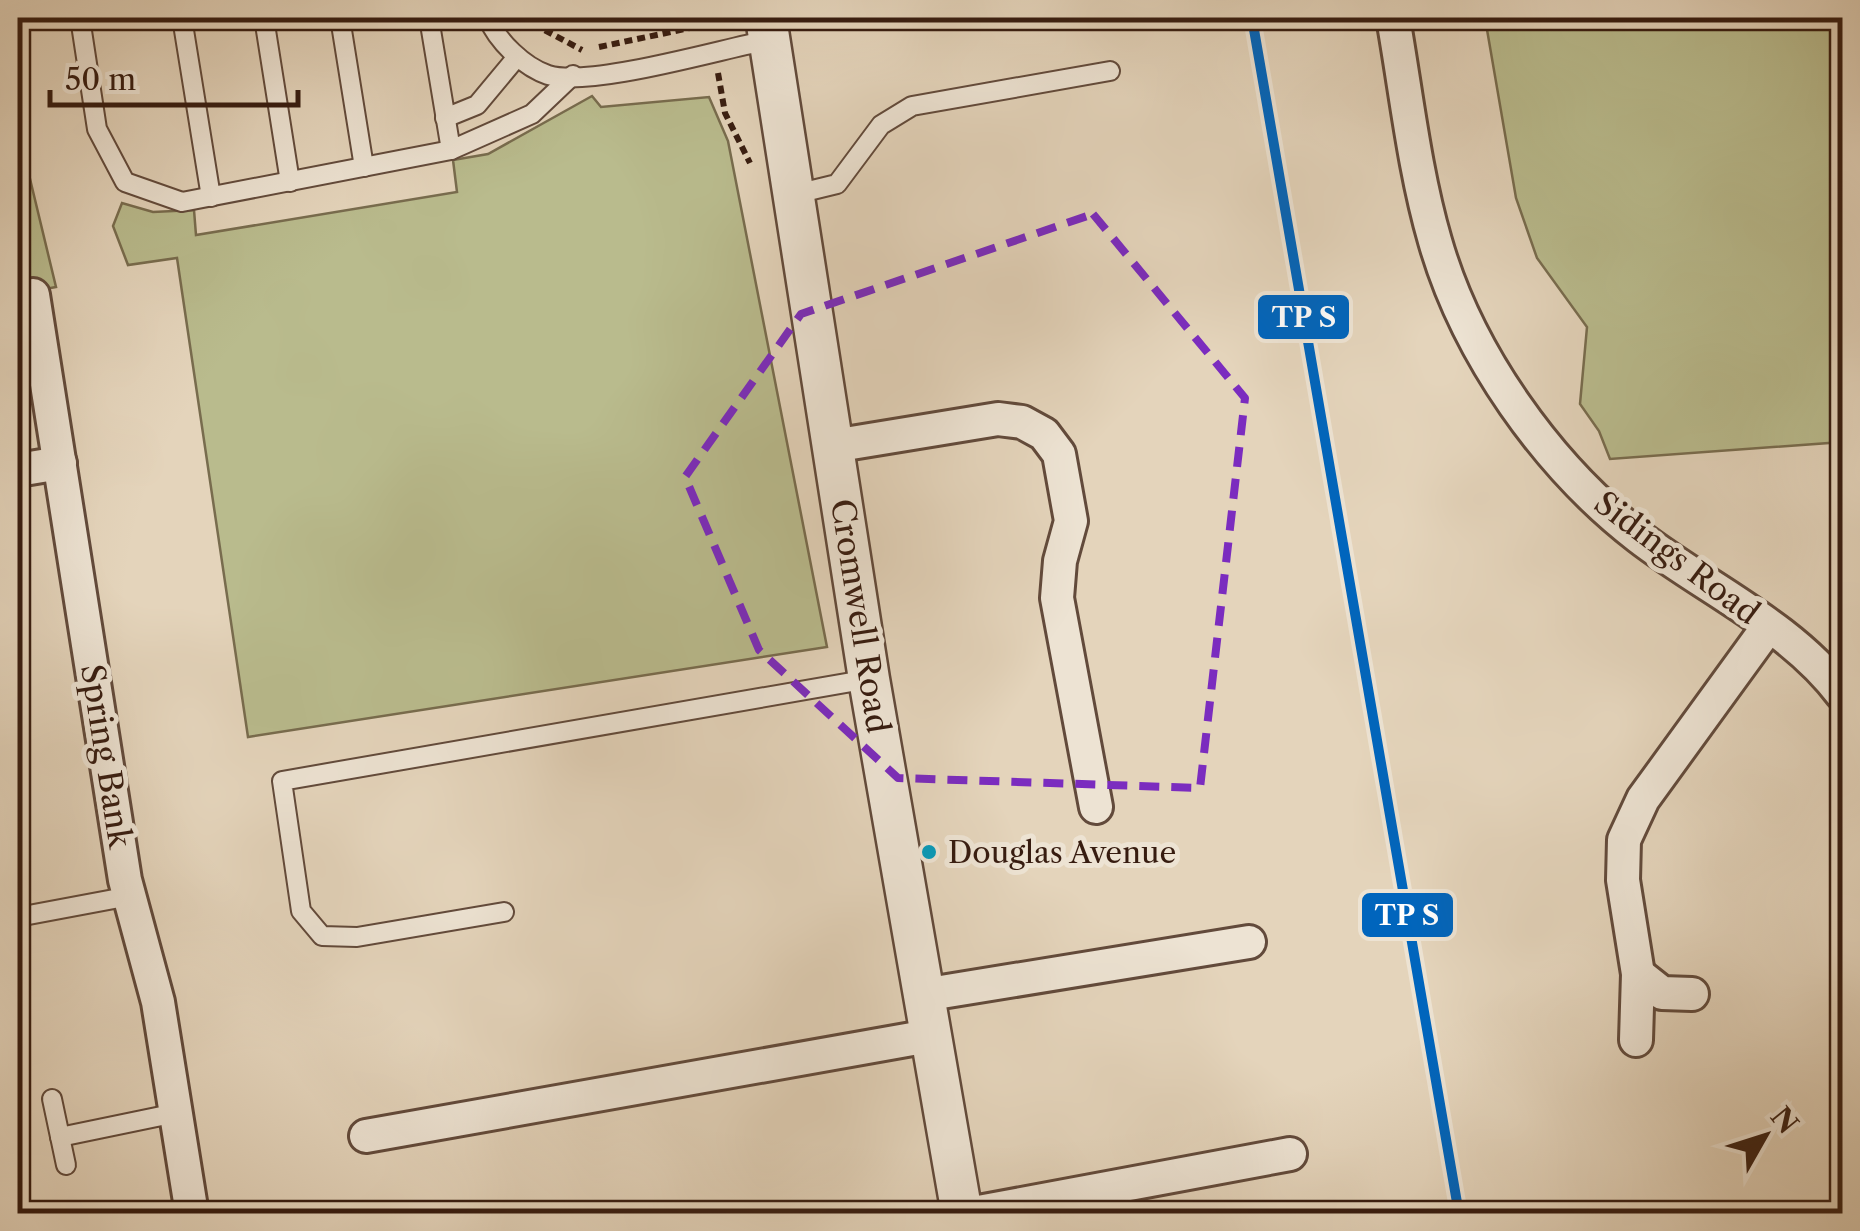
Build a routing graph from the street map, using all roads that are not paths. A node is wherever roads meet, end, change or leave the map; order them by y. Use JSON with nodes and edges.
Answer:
{"nodes":[{"id":1,"x":80,"y":18,"type":"edge"},
{"id":2,"x":182,"y":18,"type":"edge"},
{"id":3,"x":264,"y":18,"type":"edge"},
{"id":4,"x":340,"y":18,"type":"edge"},
{"id":5,"x":429,"y":18,"type":"edge"},
{"id":6,"x":488,"y":18,"type":"edge"},
{"id":7,"x":1392,"y":18,"type":"edge"},
{"id":8,"x":760,"y":25,"type":"edge"},
{"id":9,"x":517,"y":57,"type":"junction"},
{"id":10,"x":1110,"y":71,"type":"dead end"},
{"id":11,"x":574,"y":75,"type":"junction"},
{"id":12,"x":445,"y":118,"type":"junction"},
{"id":13,"x":451,"y":150,"type":"junction"},
{"id":14,"x":364,"y":167,"type":"junction"},
{"id":15,"x":290,"y":182,"type":"junction"},
{"id":16,"x":796,"y":194,"type":"junction"},
{"id":17,"x":211,"y":197,"type":"junction"},
{"id":18,"x":33,"y":295,"type":"dead end"},
{"id":19,"x":833,"y":446,"type":"junction"},
{"id":20,"x":60,"y":463,"type":"junction"},
{"id":21,"x":18,"y":470,"type":"edge"},
{"id":22,"x":1768,"y":627,"type":"junction"},
{"id":23,"x":869,"y":680,"type":"junction"},
{"id":24,"x":1842,"y":694,"type":"edge"},
{"id":25,"x":1096,"y":807,"type":"dead end"},
{"id":26,"x":130,"y":896,"type":"junction"},
{"id":27,"x":504,"y":912,"type":"dead end"},
{"id":28,"x":18,"y":917,"type":"edge"},
{"id":29,"x":1249,"y":942,"type":"dead end"},
{"id":30,"x":1638,"y":974,"type":"junction"},
{"id":31,"x":1692,"y":994,"type":"dead end"},
{"id":32,"x":923,"y":995,"type":"junction"},
{"id":33,"x":929,"y":1036,"type":"junction"},
{"id":34,"x":1636,"y":1040,"type":"dead end"},
{"id":35,"x":52,"y":1099,"type":"dead end"},
{"id":36,"x":176,"y":1113,"type":"junction"},
{"id":37,"x":60,"y":1136,"type":"junction"},
{"id":38,"x":366,"y":1136,"type":"dead end"},
{"id":39,"x":1290,"y":1154,"type":"dead end"},
{"id":40,"x":66,"y":1166,"type":"dead end"},
{"id":41,"x":192,"y":1214,"type":"edge"},
{"id":42,"x":965,"y":1214,"type":"edge"}],
"edges":[{"from":1,"to":17,"type":"lane"},
{"from":2,"to":17,"type":"lane"},
{"from":3,"to":15,"type":"lane"},
{"from":4,"to":14,"type":"lane"},
{"from":5,"to":12,"type":"lane"},
{"from":6,"to":9,"type":"lane"},
{"from":7,"to":22,"type":"street","name":"Sidings Road"},
{"from":8,"to":11,"type":"lane"},
{"from":8,"to":16,"type":"street","name":"Cromwell Road"},
{"from":9,"to":11,"type":"lane"},
{"from":9,"to":12,"type":"lane"},
{"from":10,"to":16,"type":"lane"},
{"from":11,"to":13,"type":"lane"},
{"from":12,"to":13,"type":"lane"},
{"from":13,"to":14,"type":"lane"},
{"from":14,"to":15,"type":"lane"},
{"from":15,"to":17,"type":"lane"},
{"from":16,"to":19,"type":"street","name":"Cromwell Road"},
{"from":18,"to":20,"type":"street","name":"Spring Bank"},
{"from":19,"to":23,"type":"street","name":"Cromwell Road"},
{"from":19,"to":25,"type":"street"},
{"from":20,"to":21,"type":"street"},
{"from":20,"to":26,"type":"street","name":"Spring Bank"},
{"from":22,"to":24,"type":"street","name":"Sidings Road"},
{"from":22,"to":30,"type":"street"},
{"from":23,"to":27,"type":"lane"},
{"from":23,"to":32,"type":"street","name":"Cromwell Road"},
{"from":26,"to":28,"type":"lane"},
{"from":26,"to":36,"type":"street","name":"Spring Bank"},
{"from":29,"to":32,"type":"street"},
{"from":30,"to":31,"type":"street"},
{"from":30,"to":34,"type":"street"},
{"from":32,"to":33,"type":"street","name":"Cromwell Road"},
{"from":33,"to":38,"type":"street"},
{"from":33,"to":42,"type":"street","name":"Cromwell Road"},
{"from":35,"to":37,"type":"lane"},
{"from":36,"to":37,"type":"lane"},
{"from":36,"to":41,"type":"street","name":"Spring Bank"},
{"from":37,"to":40,"type":"lane"},
{"from":39,"to":42,"type":"street"}]}
